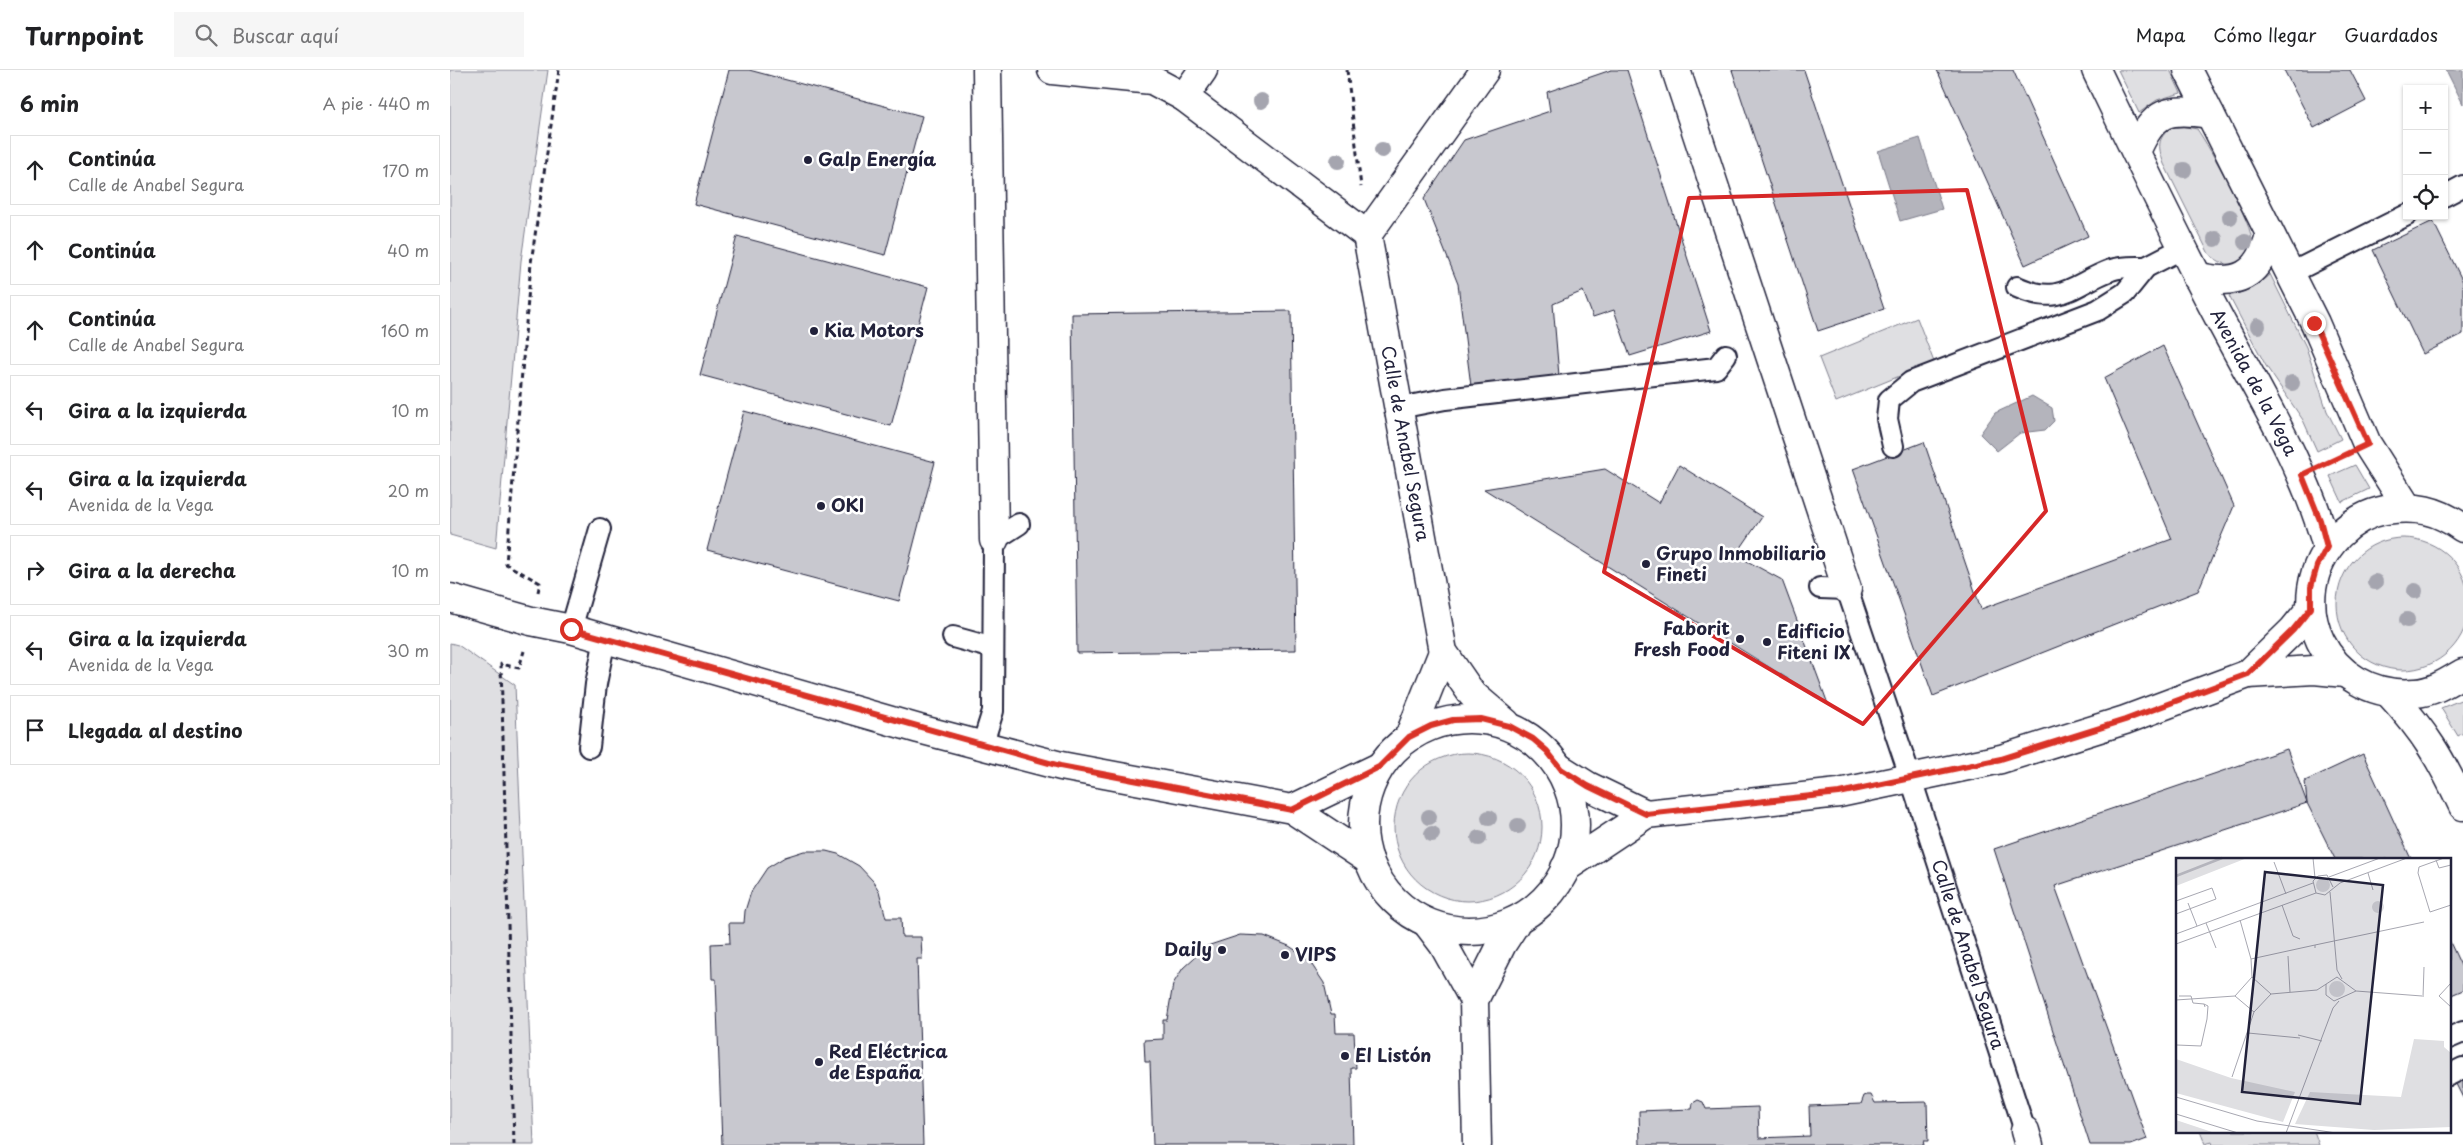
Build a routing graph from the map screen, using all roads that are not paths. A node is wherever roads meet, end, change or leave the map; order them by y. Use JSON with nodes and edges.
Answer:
{"nodes":[{"id":1,"x":987,"y":70,"type":"edge"},
{"id":2,"x":1052,"y":70,"type":"edge"},
{"id":3,"x":1203,"y":70,"type":"edge"},
{"id":4,"x":1485,"y":70,"type":"edge"},
{"id":5,"x":1676,"y":70,"type":"edge"},
{"id":6,"x":2096,"y":70,"type":"edge"},
{"id":7,"x":2188,"y":70,"type":"edge"},
{"id":8,"x":1184,"y":97,"type":"junction"},
{"id":9,"x":2210,"y":114,"type":"junction"},
{"id":10,"x":2136,"y":152,"type":"junction"},
{"id":11,"x":2463,"y":186,"type":"edge"},
{"id":12,"x":2448,"y":194,"type":"edge"},
{"id":13,"x":2403,"y":217,"type":"edge"},
{"id":14,"x":1368,"y":235,"type":"junction"},
{"id":15,"x":2270,"y":235,"type":"junction"},
{"id":16,"x":2184,"y":248,"type":"junction"},
{"id":17,"x":2146,"y":267,"type":"junction"},
{"id":18,"x":2289,"y":274,"type":"junction"},
{"id":19,"x":2196,"y":276,"type":"junction"},
{"id":20,"x":2017,"y":287,"type":"dead end"},
{"id":21,"x":1726,"y":356,"type":"dead end"},
{"id":22,"x":1398,"y":408,"type":"junction"},
{"id":23,"x":1894,"y":446,"type":"dead end"},
{"id":24,"x":2407,"y":507,"type":"junction"},
{"id":25,"x":1019,"y":524,"type":"dead end"},
{"id":26,"x":2463,"y":528,"type":"edge"},
{"id":27,"x":600,"y":529,"type":"dead end"},
{"id":28,"x":994,"y":540,"type":"junction"},
{"id":29,"x":2327,"y":547,"type":"junction"},
{"id":30,"x":1820,"y":588,"type":"dead end"},
{"id":31,"x":1847,"y":589,"type":"junction"},
{"id":32,"x":450,"y":598,"type":"edge"},
{"id":33,"x":2311,"y":608,"type":"junction"},
{"id":34,"x":571,"y":629,"type":"junction"},
{"id":35,"x":953,"y":637,"type":"dead end"},
{"id":36,"x":606,"y":639,"type":"junction"},
{"id":37,"x":993,"y":648,"type":"junction"},
{"id":38,"x":1443,"y":652,"type":"junction"},
{"id":39,"x":2345,"y":673,"type":"junction"},
{"id":40,"x":2463,"y":673,"type":"edge"},
{"id":41,"x":2248,"y":674,"type":"junction"},
{"id":42,"x":2389,"y":693,"type":"junction"},
{"id":43,"x":1509,"y":726,"type":"junction"},
{"id":44,"x":1409,"y":737,"type":"junction"},
{"id":45,"x":982,"y":746,"type":"junction"},
{"id":46,"x":589,"y":747,"type":"dead end"},
{"id":47,"x":1379,"y":767,"type":"junction"},
{"id":48,"x":1561,"y":769,"type":"junction"},
{"id":49,"x":1911,"y":779,"type":"junction"},
{"id":50,"x":2463,"y":806,"type":"edge"},
{"id":51,"x":1292,"y":810,"type":"junction"},
{"id":52,"x":1646,"y":814,"type":"junction"},
{"id":53,"x":1369,"y":860,"type":"junction"},
{"id":54,"x":1565,"y":868,"type":"junction"},
{"id":55,"x":1427,"y":924,"type":"junction"},
{"id":56,"x":1516,"y":924,"type":"junction"},
{"id":57,"x":1474,"y":1000,"type":"junction"},
{"id":58,"x":2463,"y":1032,"type":"edge"},
{"id":59,"x":2450,"y":1038,"type":"edge"},
{"id":60,"x":2463,"y":1068,"type":"edge"},
{"id":61,"x":2450,"y":1074,"type":"edge"},
{"id":62,"x":2027,"y":1138,"type":"edge"},
{"id":63,"x":1477,"y":1145,"type":"edge"}],
"edges":[{"from":1,"to":28,"type":"street"},
{"from":2,"to":8,"type":"street"},
{"from":3,"to":8,"type":"street"},
{"from":4,"to":14,"type":"street"},
{"from":5,"to":31,"type":"street"},
{"from":6,"to":10,"type":"street","name":"Avenida de la Vega"},
{"from":7,"to":9,"type":"street"},
{"from":8,"to":14,"type":"street"},
{"from":9,"to":10,"type":"street"},
{"from":9,"to":15,"type":"street"},
{"from":10,"to":16,"type":"street","name":"Avenida de la Vega"},
{"from":11,"to":12,"type":"lane"},
{"from":13,"to":18,"type":"lane"},
{"from":14,"to":22,"type":"street","name":"Calle de Anabel Segura"},
{"from":15,"to":18,"type":"street"},
{"from":15,"to":19,"type":"street","name":"Avenida de la Vega"},
{"from":16,"to":17,"type":"lane"},
{"from":16,"to":19,"type":"street","name":"Avenida de la Vega"},
{"from":17,"to":20,"type":"lane"},
{"from":17,"to":23,"type":"lane"},
{"from":18,"to":24,"type":"street"},
{"from":19,"to":29,"type":"street","name":"Avenida de la Vega"},
{"from":21,"to":22,"type":"lane"},
{"from":22,"to":38,"type":"street","name":"Calle de Anabel Segura"},
{"from":24,"to":26,"type":"street"},
{"from":24,"to":29,"type":"street"},
{"from":25,"to":28,"type":"lane"},
{"from":27,"to":34,"type":"lane"},
{"from":28,"to":37,"type":"lane"},
{"from":29,"to":33,"type":"street"},
{"from":30,"to":31,"type":"lane"},
{"from":31,"to":49,"type":"lane","name":"Calle de Anabel Segura"},
{"from":32,"to":34,"type":"street"},
{"from":33,"to":39,"type":"street"},
{"from":33,"to":41,"type":"street"},
{"from":34,"to":36,"type":"street"},
{"from":35,"to":37,"type":"lane"},
{"from":36,"to":45,"type":"street"},
{"from":36,"to":46,"type":"lane"},
{"from":37,"to":45,"type":"lane"},
{"from":38,"to":43,"type":"street","name":"Calle de Anabel Segura"},
{"from":38,"to":44,"type":"street"},
{"from":39,"to":41,"type":"street"},
{"from":39,"to":42,"type":"street"},
{"from":40,"to":42,"type":"street"},
{"from":41,"to":49,"type":"street"},
{"from":42,"to":50,"type":"street"},
{"from":43,"to":44,"type":"street"},
{"from":43,"to":48,"type":"street"},
{"from":44,"to":47,"type":"street"},
{"from":45,"to":51,"type":"street"},
{"from":47,"to":51,"type":"street"},
{"from":47,"to":53,"type":"street"},
{"from":48,"to":52,"type":"street"},
{"from":48,"to":54,"type":"street"},
{"from":49,"to":52,"type":"street"},
{"from":49,"to":62,"type":"lane","name":"Calle de Anabel Segura"},
{"from":51,"to":53,"type":"street"},
{"from":52,"to":54,"type":"street"},
{"from":53,"to":55,"type":"street"},
{"from":54,"to":56,"type":"street"},
{"from":55,"to":56,"type":"street"},
{"from":55,"to":57,"type":"street"},
{"from":56,"to":57,"type":"street"},
{"from":57,"to":63,"type":"street"},
{"from":58,"to":59,"type":"lane"},
{"from":60,"to":61,"type":"lane"}]}
